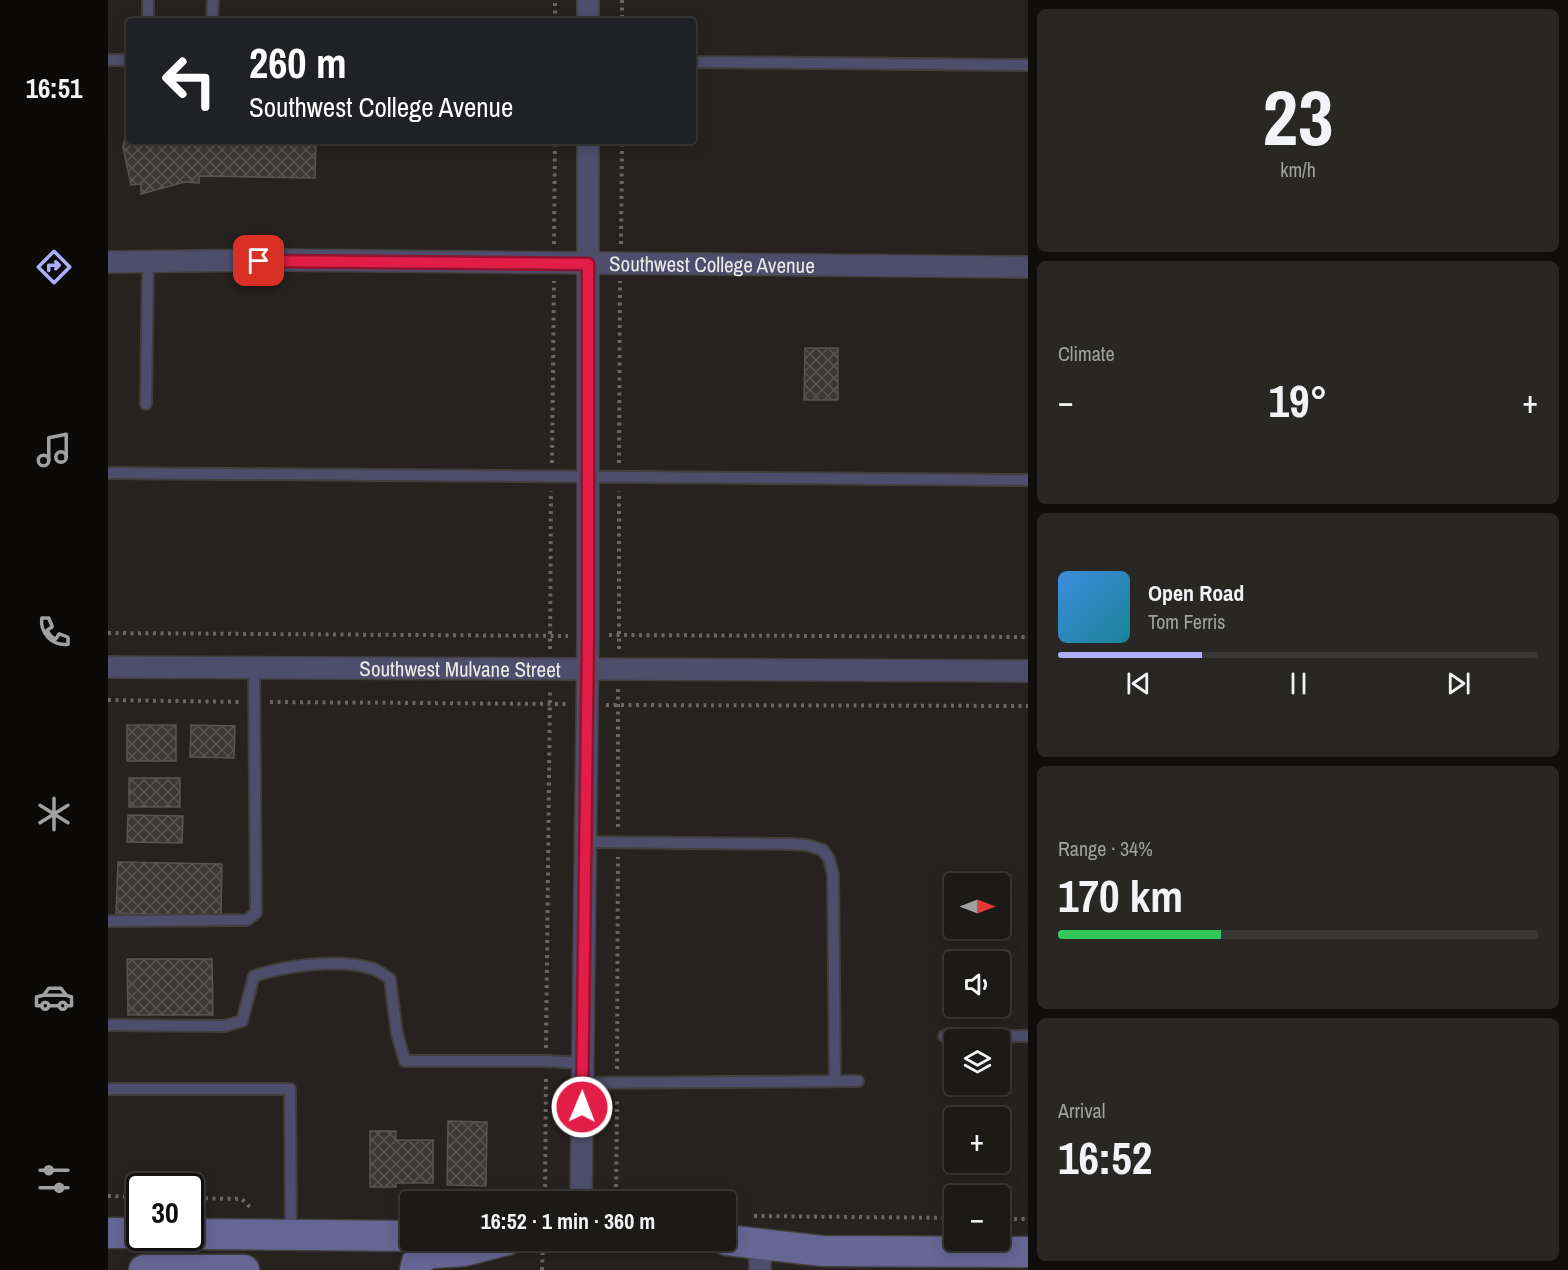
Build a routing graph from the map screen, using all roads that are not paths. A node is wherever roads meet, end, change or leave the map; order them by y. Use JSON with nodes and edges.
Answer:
{"nodes":[{"id":1,"x":148,"y":0,"type":"edge"},
{"id":2,"x":213,"y":0,"type":"edge"},
{"id":3,"x":588,"y":0,"type":"edge"},
{"id":4,"x":148,"y":18,"type":"edge"},
{"id":5,"x":212,"y":18,"type":"edge"},
{"id":6,"x":588,"y":18,"type":"edge"},
{"id":7,"x":108,"y":60,"type":"edge"},
{"id":8,"x":126,"y":60,"type":"edge"},
{"id":9,"x":696,"y":62,"type":"edge"},
{"id":10,"x":1028,"y":65,"type":"edge"},
{"id":11,"x":588,"y":144,"type":"edge"},
{"id":12,"x":108,"y":262,"type":"edge"},
{"id":13,"x":148,"y":262,"type":"junction"},
{"id":14,"x":588,"y":264,"type":"junction"},
{"id":15,"x":1028,"y":267,"type":"edge"},
{"id":16,"x":146,"y":404,"type":"dead end"},
{"id":17,"x":108,"y":473,"type":"edge"},
{"id":18,"x":588,"y":475,"type":"junction"},
{"id":19,"x":1028,"y":480,"type":"edge"},
{"id":20,"x":108,"y":667,"type":"edge"},
{"id":21,"x":254,"y":668,"type":"junction"},
{"id":22,"x":586,"y":669,"type":"junction"},
{"id":23,"x":1028,"y":671,"type":"edge"},
{"id":24,"x":584,"y":842,"type":"junction"},
{"id":25,"x":108,"y":921,"type":"edge"},
{"id":26,"x":108,"y":1025,"type":"edge"},
{"id":27,"x":1010,"y":1036,"type":"edge"},
{"id":28,"x":1028,"y":1036,"type":"edge"},
{"id":29,"x":582,"y":1073,"type":"junction"},
{"id":30,"x":835,"y":1081,"type":"junction"},
{"id":31,"x":858,"y":1081,"type":"dead end"},
{"id":32,"x":108,"y":1089,"type":"edge"},
{"id":33,"x":581,"y":1191,"type":"edge"},
{"id":34,"x":108,"y":1233,"type":"edge"},
{"id":35,"x":126,"y":1233,"type":"edge"},
{"id":36,"x":204,"y":1234,"type":"edge"},
{"id":37,"x":291,"y":1235,"type":"junction"},
{"id":38,"x":400,"y":1236,"type":"edge"},
{"id":39,"x":736,"y":1245,"type":"edge"},
{"id":40,"x":464,"y":1251,"type":"edge"},
{"id":41,"x":1028,"y":1252,"type":"edge"},
{"id":42,"x":760,"y":1257,"type":"edge"},
{"id":43,"x":144,"y":1270,"type":"edge"},
{"id":44,"x":232,"y":1270,"type":"edge"},
{"id":45,"x":244,"y":1270,"type":"edge"},
{"id":46,"x":415,"y":1270,"type":"edge"}],
"edges":[{"from":1,"to":4,"type":"lane"},
{"from":2,"to":5,"type":"lane"},
{"from":3,"to":6,"type":"street"},
{"from":7,"to":8,"type":"lane"},
{"from":9,"to":10,"type":"lane"},
{"from":11,"to":14,"type":"street"},
{"from":12,"to":13,"type":"street","name":"Southwest College Avenue"},
{"from":13,"to":14,"type":"street","name":"Southwest College Avenue"},
{"from":13,"to":16,"type":"lane"},
{"from":14,"to":15,"type":"street","name":"Southwest College Avenue"},
{"from":14,"to":18,"type":"street"},
{"from":17,"to":18,"type":"lane"},
{"from":18,"to":19,"type":"lane"},
{"from":18,"to":22,"type":"street"},
{"from":20,"to":21,"type":"street","name":"Southwest Mulvane Street"},
{"from":21,"to":22,"type":"street","name":"Southwest Mulvane Street"},
{"from":21,"to":25,"type":"lane"},
{"from":22,"to":23,"type":"street","name":"Southwest Mulvane Street"},
{"from":22,"to":24,"type":"street"},
{"from":24,"to":29,"type":"street"},
{"from":24,"to":30,"type":"lane"},
{"from":26,"to":29,"type":"lane"},
{"from":27,"to":28,"type":"lane"},
{"from":29,"to":30,"type":"lane"},
{"from":29,"to":33,"type":"street"},
{"from":30,"to":31,"type":"lane"},
{"from":32,"to":37,"type":"lane"},
{"from":34,"to":35,"type":"main road"},
{"from":36,"to":37,"type":"main road"},
{"from":37,"to":38,"type":"main road"},
{"from":39,"to":42,"type":"main road"},
{"from":40,"to":46,"type":"main road"},
{"from":41,"to":42,"type":"main road"},
{"from":43,"to":44,"type":"main road"},
{"from":44,"to":45,"type":"main road"}]}
